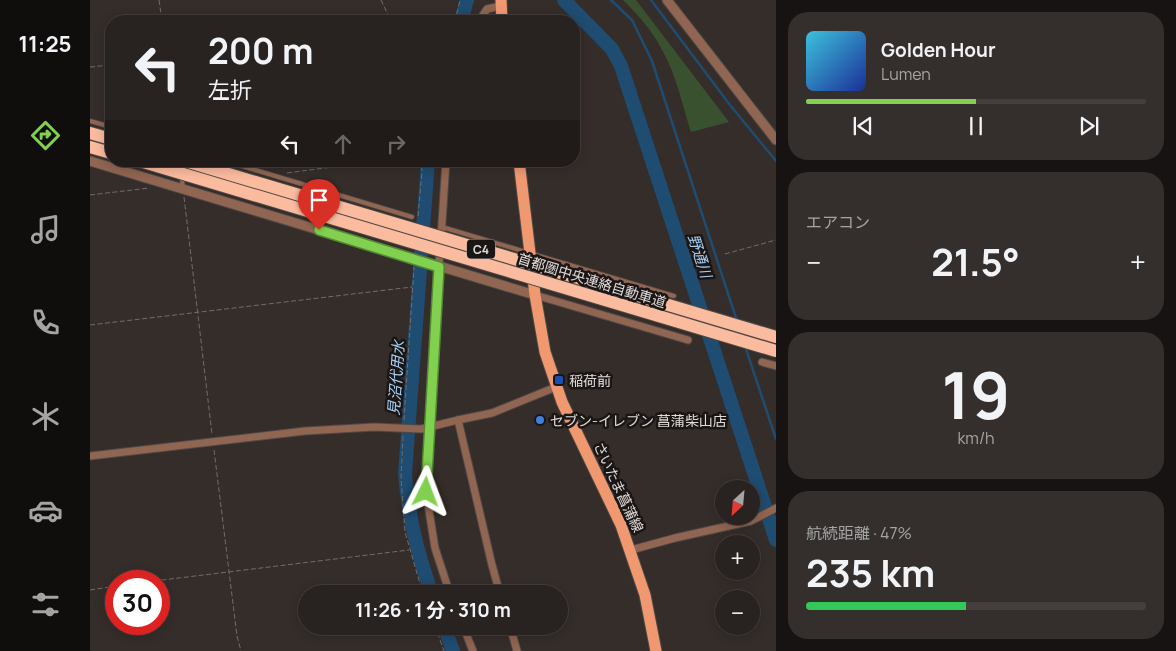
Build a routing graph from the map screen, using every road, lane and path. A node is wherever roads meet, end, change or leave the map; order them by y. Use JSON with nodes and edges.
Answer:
{"nodes":[{"id":1,"x":159,"y":0,"type":"edge"},
{"id":2,"x":381,"y":0,"type":"edge"},
{"id":3,"x":460,"y":0,"type":"edge"},
{"id":4,"x":667,"y":0,"type":"edge"},
{"id":5,"x":501,"y":3,"type":"edge"},
{"id":6,"x":161,"y":15,"type":"edge"},
{"id":7,"x":388,"y":15,"type":"edge"},
{"id":8,"x":456,"y":15,"type":"edge"},
{"id":9,"x":483,"y":15,"type":"edge"},
{"id":10,"x":105,"y":66,"type":"edge"},
{"id":11,"x":90,"y":67,"type":"edge"},
{"id":12,"x":90,"y":120,"type":"edge"},
{"id":13,"x":105,"y":125,"type":"edge"},
{"id":14,"x":90,"y":133,"type":"edge"},
{"id":15,"x":105,"y":137,"type":"edge"},
{"id":16,"x":776,"y":140,"type":"edge"},
{"id":17,"x":90,"y":146,"type":"edge"},
{"id":18,"x":105,"y":151,"type":"edge"},
{"id":19,"x":90,"y":161,"type":"edge"},
{"id":20,"x":105,"y":166,"type":"edge"},
{"id":21,"x":110,"y":167,"type":"edge"},
{"id":22,"x":160,"y":167,"type":"edge"},
{"id":23,"x":181,"y":167,"type":"edge"},
{"id":24,"x":205,"y":167,"type":"edge"},
{"id":25,"x":244,"y":167,"type":"edge"},
{"id":26,"x":336,"y":167,"type":"edge"},
{"id":27,"x":421,"y":167,"type":"edge"},
{"id":28,"x":446,"y":167,"type":"edge"},
{"id":29,"x":520,"y":167,"type":"edge"},
{"id":30,"x":272,"y":176,"type":"junction"},
{"id":31,"x":159,"y":182,"type":"junction"},
{"id":32,"x":183,"y":189,"type":"junction"},
{"id":33,"x":90,"y":196,"type":"edge"},
{"id":34,"x":262,"y":213,"type":"junction"},
{"id":35,"x":412,"y":217,"type":"dead end"},
{"id":36,"x":418,"y":219,"type":"dead end"},
{"id":37,"x":442,"y":226,"type":"junction"},
{"id":38,"x":776,"y":240,"type":"edge"},
{"id":39,"x":530,"y":253,"type":"junction"},
{"id":40,"x":725,"y":254,"type":"dead end"},
{"id":41,"x":414,"y":265,"type":"dead end"},
{"id":42,"x":439,"y":267,"type":"junction"},
{"id":43,"x":412,"y":287,"type":"junction"},
{"id":44,"x":535,"y":295,"type":"junction"},
{"id":45,"x":674,"y":296,"type":"dead end"},
{"id":46,"x":198,"y":311,"type":"junction"},
{"id":47,"x":90,"y":325,"type":"edge"},
{"id":48,"x":776,"y":337,"type":"edge"},
{"id":49,"x":688,"y":340,"type":"dead end"},
{"id":50,"x":776,"y":351,"type":"edge"},
{"id":51,"x":762,"y":362,"type":"dead end"},
{"id":52,"x":776,"y":366,"type":"edge"},
{"id":53,"x":556,"y":387,"type":"junction"},
{"id":54,"x":458,"y":420,"type":"junction"},
{"id":55,"x":404,"y":428,"type":"junction"},
{"id":56,"x":430,"y":428,"type":"junction"},
{"id":57,"x":213,"y":441,"type":"junction"},
{"id":58,"x":90,"y":456,"type":"edge"},
{"id":59,"x":776,"y":508,"type":"edge"},
{"id":60,"x":409,"y":550,"type":"junction"},
{"id":61,"x":631,"y":550,"type":"junction"},
{"id":62,"x":229,"y":572,"type":"junction"},
{"id":63,"x":170,"y":579,"type":"edge"},
{"id":64,"x":420,"y":585,"type":"edge"},
{"id":65,"x":447,"y":585,"type":"edge"},
{"id":66,"x":498,"y":585,"type":"edge"},
{"id":67,"x":105,"y":588,"type":"edge"},
{"id":68,"x":90,"y":590,"type":"edge"},
{"id":69,"x":438,"y":635,"type":"edge"},
{"id":70,"x":467,"y":635,"type":"edge"},
{"id":71,"x":513,"y":635,"type":"edge"},
{"id":72,"x":241,"y":651,"type":"edge"},
{"id":73,"x":444,"y":651,"type":"edge"},
{"id":74,"x":473,"y":651,"type":"edge"},
{"id":75,"x":518,"y":651,"type":"edge"},
{"id":76,"x":656,"y":651,"type":"edge"}],
"edges":[{"from":1,"to":6,"type":"path"},
{"from":2,"to":7,"type":"path"},
{"from":3,"to":8,"type":"path"},
{"from":4,"to":16,"type":"street"},
{"from":5,"to":9,"type":"street"},
{"from":10,"to":11,"type":"path"},
{"from":12,"to":13,"type":"lane"},
{"from":14,"to":15,"type":"highway"},
{"from":17,"to":18,"type":"highway"},
{"from":19,"to":20,"type":"street"},
{"from":21,"to":31,"type":"street"},
{"from":22,"to":50,"type":"highway","name":"首都圏中央連絡自動車道","number":"C4","bridge":true},
{"from":23,"to":32,"type":"lane"},
{"from":24,"to":48,"type":"highway","name":"首都圏中央連絡自動車道","number":"C4","bridge":true},
{"from":25,"to":30,"type":"lane"},
{"from":26,"to":30,"type":"path"},
{"from":27,"to":36,"type":"path"},
{"from":28,"to":37,"type":"street"},
{"from":29,"to":39,"type":"main road","name":"さいたま菖蒲線"},
{"from":30,"to":34,"type":"lane"},
{"from":30,"to":35,"type":"lane"},
{"from":31,"to":32,"type":"street"},
{"from":31,"to":33,"type":"path"},
{"from":32,"to":34,"type":"street"},
{"from":32,"to":46,"type":"path"},
{"from":34,"to":42,"type":"street"},
{"from":37,"to":39,"type":"lane"},
{"from":37,"to":42,"type":"street"},
{"from":38,"to":40,"type":"path"},
{"from":39,"to":44,"type":"main road","name":"さいたま菖蒲線"},
{"from":39,"to":45,"type":"lane"},
{"from":41,"to":43,"type":"path"},
{"from":42,"to":44,"type":"street"},
{"from":42,"to":56,"type":"street"},
{"from":43,"to":46,"type":"path"},
{"from":43,"to":55,"type":"path"},
{"from":44,"to":49,"type":"street"},
{"from":44,"to":53,"type":"main road","name":"さいたま菖蒲線"},
{"from":46,"to":47,"type":"path"},
{"from":46,"to":57,"type":"path"},
{"from":51,"to":52,"type":"street"},
{"from":53,"to":54,"type":"street"},
{"from":53,"to":61,"type":"main road","name":"さいたま菖蒲線"},
{"from":54,"to":56,"type":"street"},
{"from":54,"to":66,"type":"street"},
{"from":55,"to":56,"type":"street"},
{"from":55,"to":57,"type":"street"},
{"from":55,"to":60,"type":"path"},
{"from":56,"to":65,"type":"street"},
{"from":57,"to":58,"type":"street"},
{"from":57,"to":62,"type":"path"},
{"from":59,"to":61,"type":"street"},
{"from":60,"to":62,"type":"path"},
{"from":60,"to":64,"type":"path"},
{"from":61,"to":76,"type":"main road","name":"さいたま菖蒲線"},
{"from":62,"to":63,"type":"path"},
{"from":62,"to":72,"type":"path"},
{"from":67,"to":68,"type":"path"},
{"from":69,"to":73,"type":"path"},
{"from":70,"to":74,"type":"street"},
{"from":71,"to":75,"type":"street"}]}
